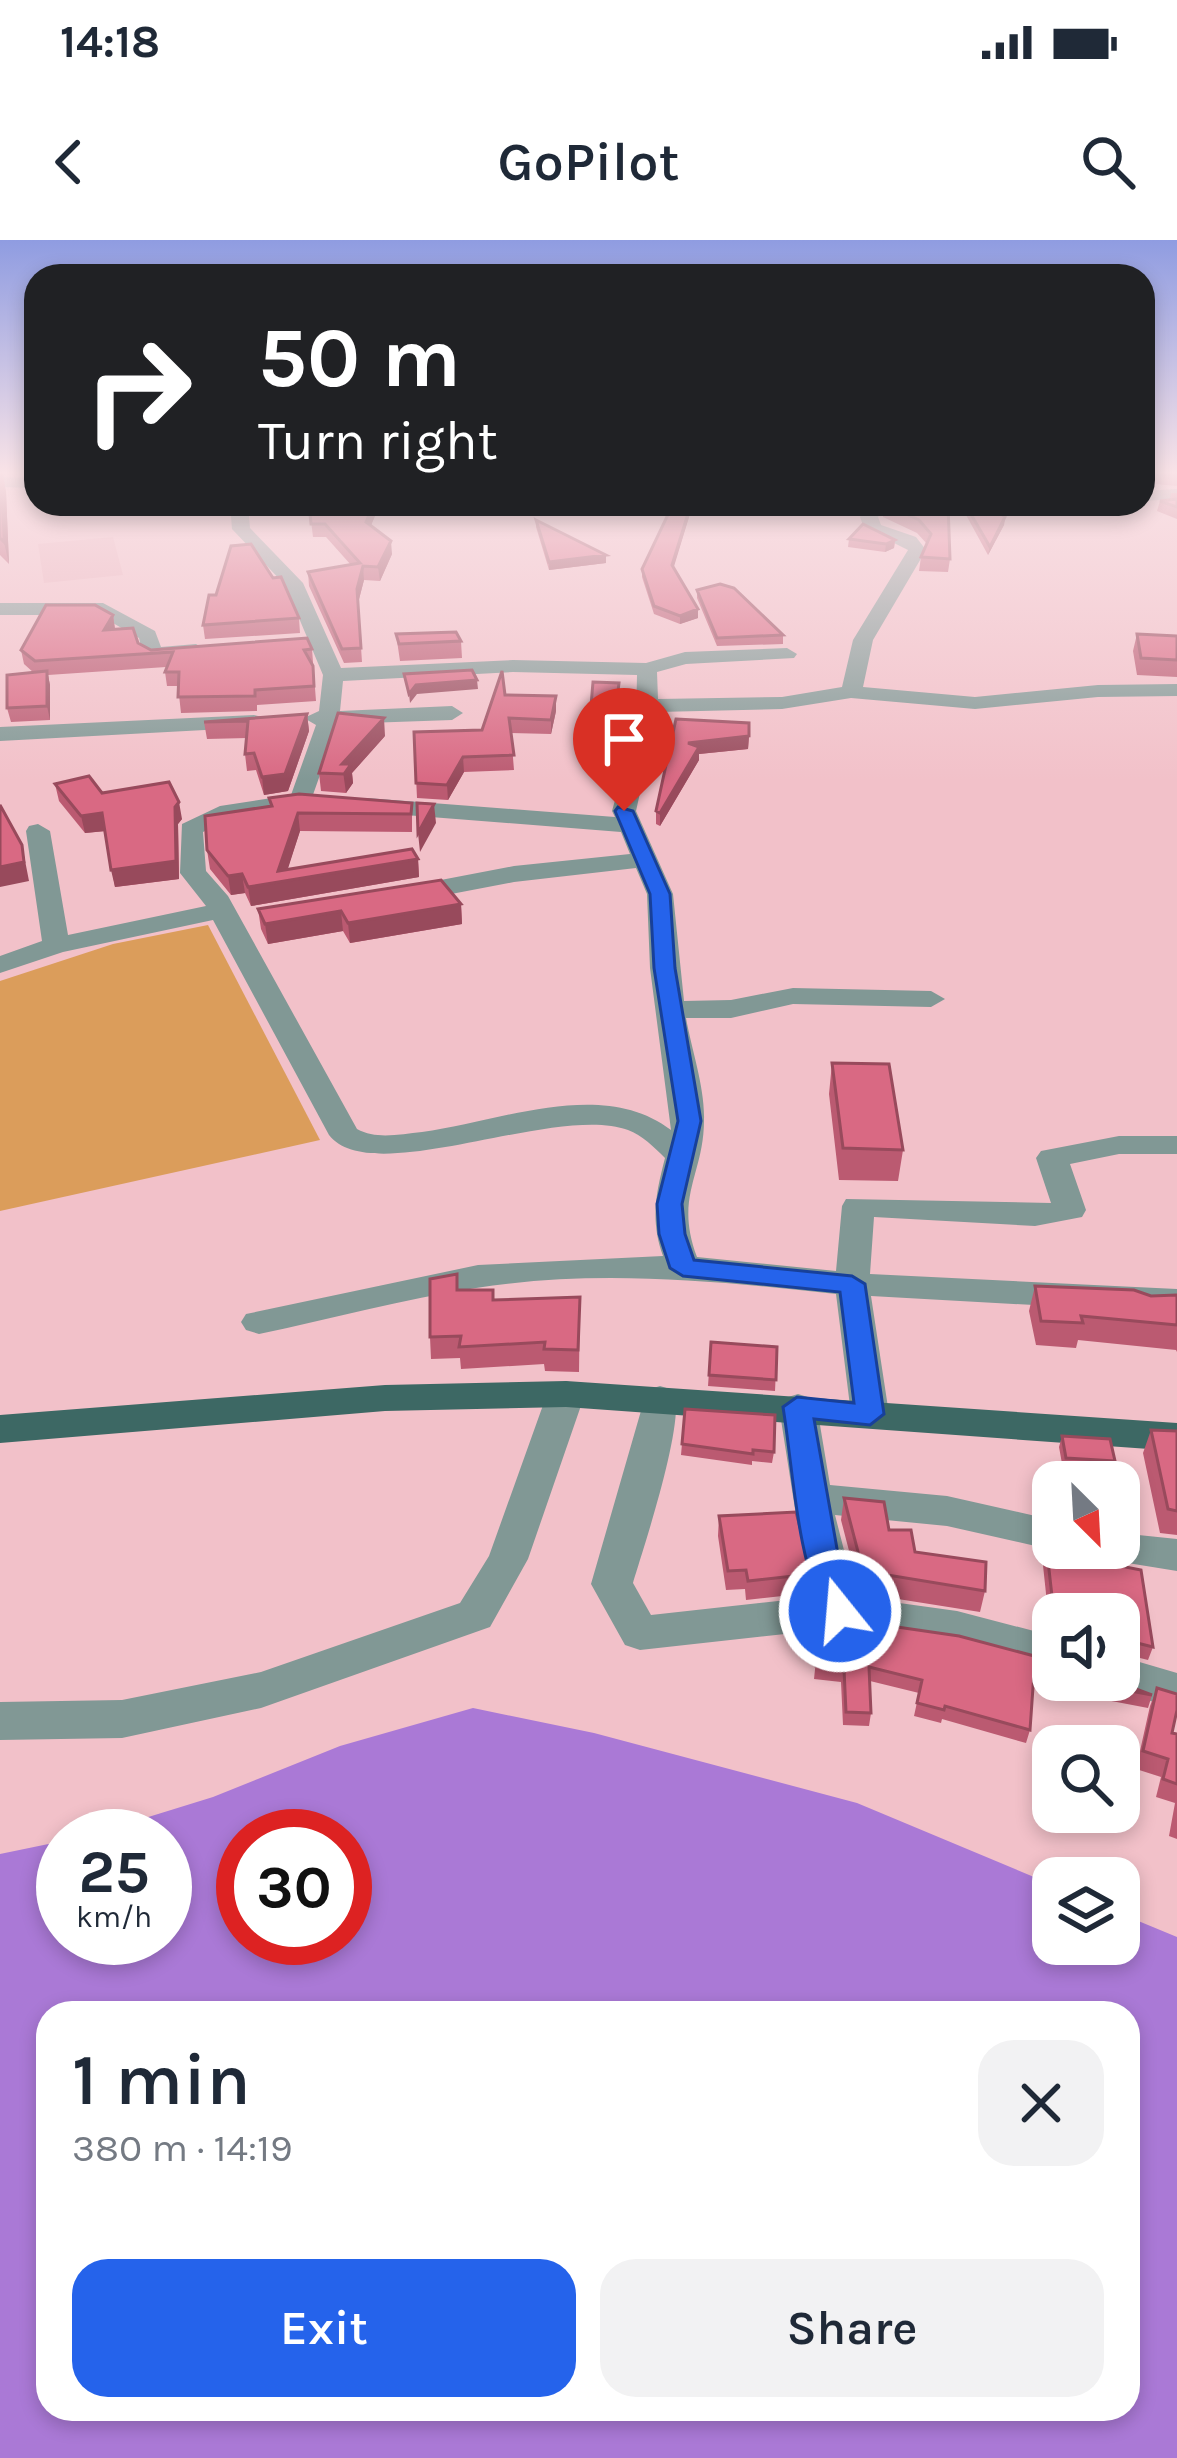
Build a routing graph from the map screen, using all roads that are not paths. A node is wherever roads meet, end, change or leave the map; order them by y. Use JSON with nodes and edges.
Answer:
{"nodes":[{"id":1,"x":286,"y":575,"type":"edge"},
{"id":2,"x":902,"y":575,"type":"edge"},
{"id":3,"x":0,"y":609,"type":"edge"},
{"id":4,"x":226,"y":648,"type":"edge"},
{"id":5,"x":788,"y":654,"type":"dead end"},
{"id":6,"x":647,"y":669,"type":"junction"},
{"id":7,"x":334,"y":675,"type":"junction"},
{"id":8,"x":1177,"y":690,"type":"edge"},
{"id":9,"x":850,"y":692,"type":"junction"},
{"id":10,"x":648,"y":706,"type":"junction"},
{"id":11,"x":452,"y":713,"type":"dead end"},
{"id":12,"x":329,"y":717,"type":"junction"},
{"id":13,"x":0,"y":734,"type":"edge"},
{"id":14,"x":323,"y":802,"type":"junction"},
{"id":15,"x":626,"y":825,"type":"junction"},
{"id":16,"x":38,"y":831,"type":"dead end"},
{"id":17,"x":644,"y":860,"type":"junction"},
{"id":18,"x":369,"y":901,"type":"edge"},
{"id":19,"x":233,"y":918,"type":"junction"},
{"id":20,"x":56,"y":945,"type":"junction"},
{"id":21,"x":0,"y":965,"type":"edge"},
{"id":22,"x":931,"y":999,"type":"dead end"},
{"id":23,"x":673,"y":1010,"type":"junction"},
{"id":24,"x":1177,"y":1145,"type":"edge"},
{"id":25,"x":682,"y":1157,"type":"junction"},
{"id":26,"x":683,"y":1268,"type":"junction"},
{"id":27,"x":852,"y":1284,"type":"junction"},
{"id":28,"x":1177,"y":1301,"type":"edge"},
{"id":29,"x":259,"y":1322,"type":"dead end"},
{"id":30,"x":566,"y":1394,"type":"junction"},
{"id":31,"x":661,"y":1399,"type":"junction"},
{"id":32,"x":797,"y":1407,"type":"junction"},
{"id":33,"x":870,"y":1414,"type":"junction"},
{"id":34,"x":0,"y":1429,"type":"edge"},
{"id":35,"x":1177,"y":1437,"type":"edge"},
{"id":36,"x":813,"y":1498,"type":"junction"},
{"id":37,"x":1032,"y":1530,"type":"edge"},
{"id":38,"x":1140,"y":1551,"type":"edge"},
{"id":39,"x":1177,"y":1555,"type":"edge"},
{"id":40,"x":840,"y":1611,"type":"junction"},
{"id":41,"x":1032,"y":1648,"type":"edge"},
{"id":42,"x":1140,"y":1680,"type":"edge"},
{"id":43,"x":1177,"y":1691,"type":"edge"},
{"id":44,"x":0,"y":1721,"type":"edge"}],
"edges":[{"from":1,"to":7,"type":"street"},
{"from":2,"to":9,"type":"street"},
{"from":3,"to":4,"type":"street"},
{"from":5,"to":6,"type":"street"},
{"from":6,"to":7,"type":"street"},
{"from":6,"to":10,"type":"street"},
{"from":7,"to":12,"type":"street"},
{"from":8,"to":9,"type":"street"},
{"from":9,"to":10,"type":"street"},
{"from":10,"to":15,"type":"street"},
{"from":11,"to":12,"type":"street"},
{"from":12,"to":13,"type":"street"},
{"from":12,"to":14,"type":"street"},
{"from":14,"to":15,"type":"street"},
{"from":14,"to":19,"type":"street"},
{"from":15,"to":17,"type":"street"},
{"from":16,"to":20,"type":"street"},
{"from":17,"to":18,"type":"street"},
{"from":17,"to":23,"type":"street"},
{"from":19,"to":20,"type":"street"},
{"from":19,"to":25,"type":"street"},
{"from":20,"to":21,"type":"street"},
{"from":22,"to":23,"type":"street"},
{"from":23,"to":25,"type":"street"},
{"from":24,"to":27,"type":"street"},
{"from":25,"to":26,"type":"street"},
{"from":26,"to":27,"type":"street"},
{"from":26,"to":29,"type":"street"},
{"from":27,"to":28,"type":"street"},
{"from":27,"to":33,"type":"street"},
{"from":30,"to":31,"type":"main road"},
{"from":30,"to":34,"type":"main road"},
{"from":30,"to":44,"type":"street"},
{"from":31,"to":32,"type":"main road"},
{"from":31,"to":40,"type":"street"},
{"from":32,"to":33,"type":"main road"},
{"from":32,"to":36,"type":"street"},
{"from":33,"to":35,"type":"main road"},
{"from":36,"to":37,"type":"street"},
{"from":36,"to":40,"type":"street"},
{"from":38,"to":39,"type":"street"},
{"from":40,"to":41,"type":"street"},
{"from":42,"to":43,"type":"street"}]}
